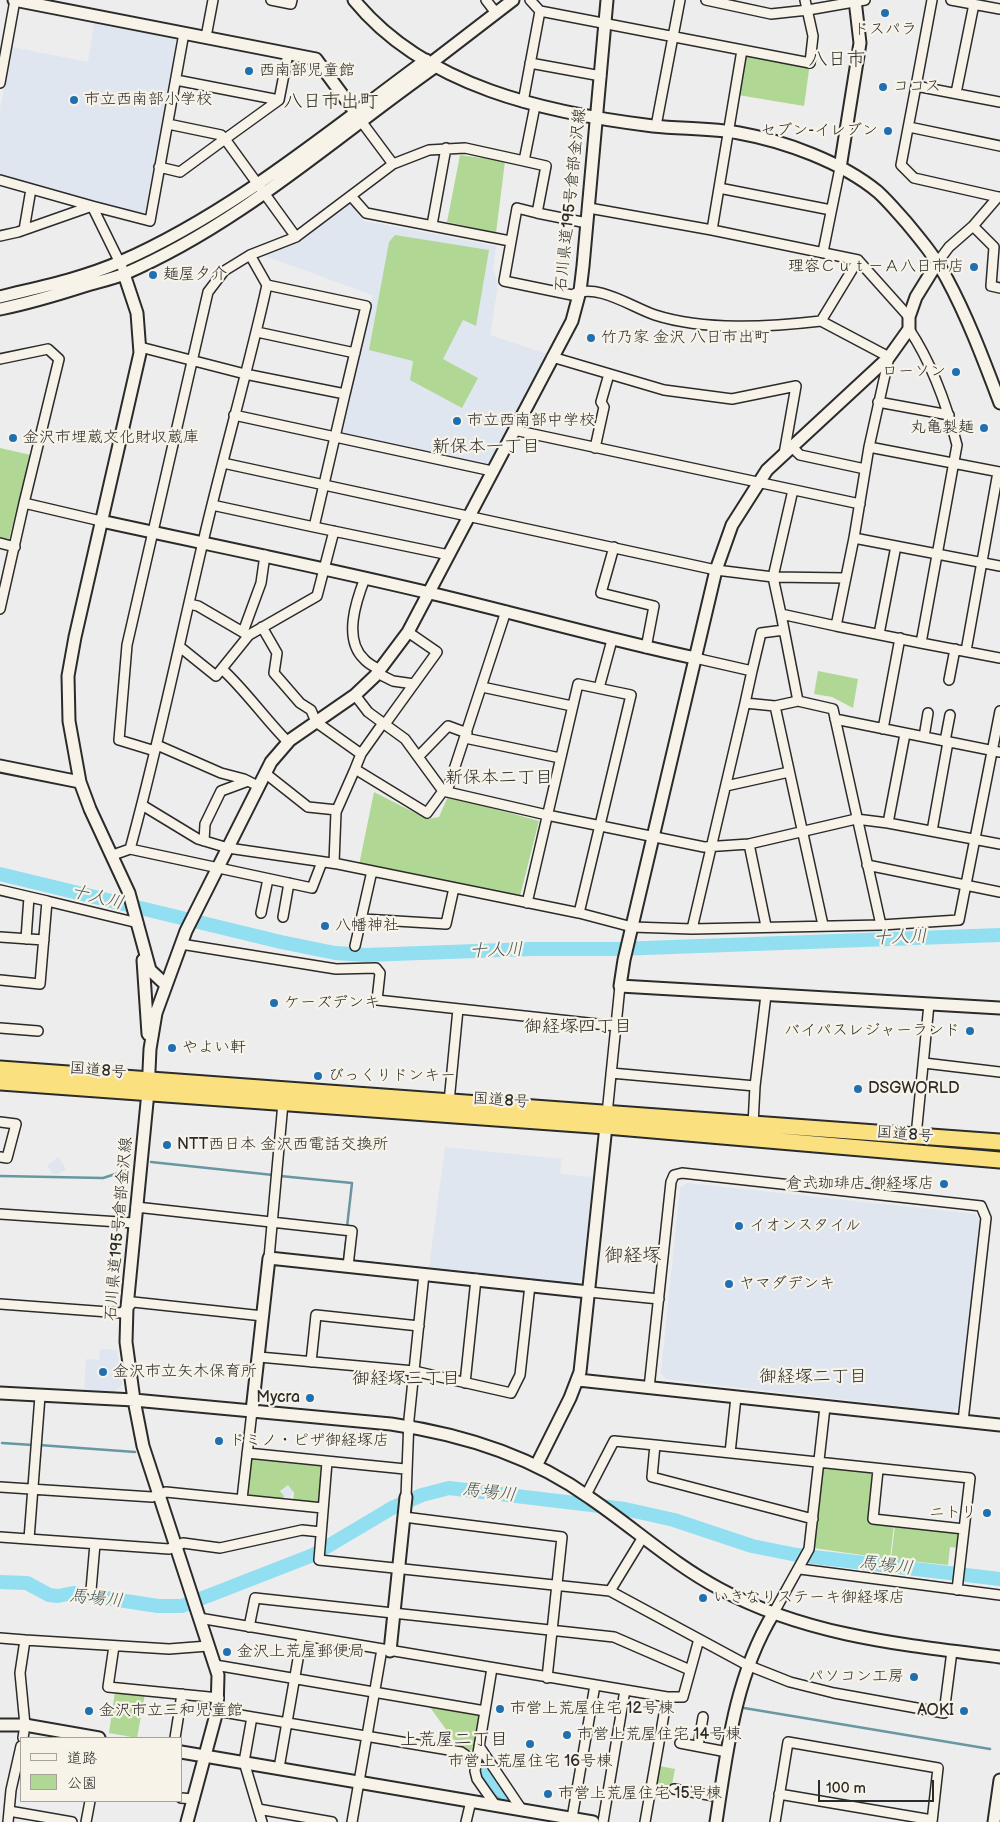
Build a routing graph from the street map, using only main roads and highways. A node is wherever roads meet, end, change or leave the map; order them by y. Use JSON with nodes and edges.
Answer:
{"nodes":[{"id":1,"x":0,"y":1069,"type":"edge"},
{"id":2,"x":0,"y":1082,"type":"edge"},
{"id":3,"x":148,"y":1086,"type":"junction"},
{"id":4,"x":607,"y":1120,"type":"junction"},
{"id":5,"x":1000,"y":1142,"type":"edge"},
{"id":6,"x":1000,"y":1160,"type":"edge"}],
"edges":[{"from":1,"to":3,"type":"highway","name":"国道8号"},
{"from":2,"to":3,"type":"highway","name":"国道8号"},
{"from":3,"to":4,"type":"highway","name":"国道8号"},
{"from":3,"to":4,"type":"highway","name":"国道8号"},
{"from":4,"to":5,"type":"highway","name":"国道8号"},
{"from":4,"to":6,"type":"highway","name":"国道8号"}]}
